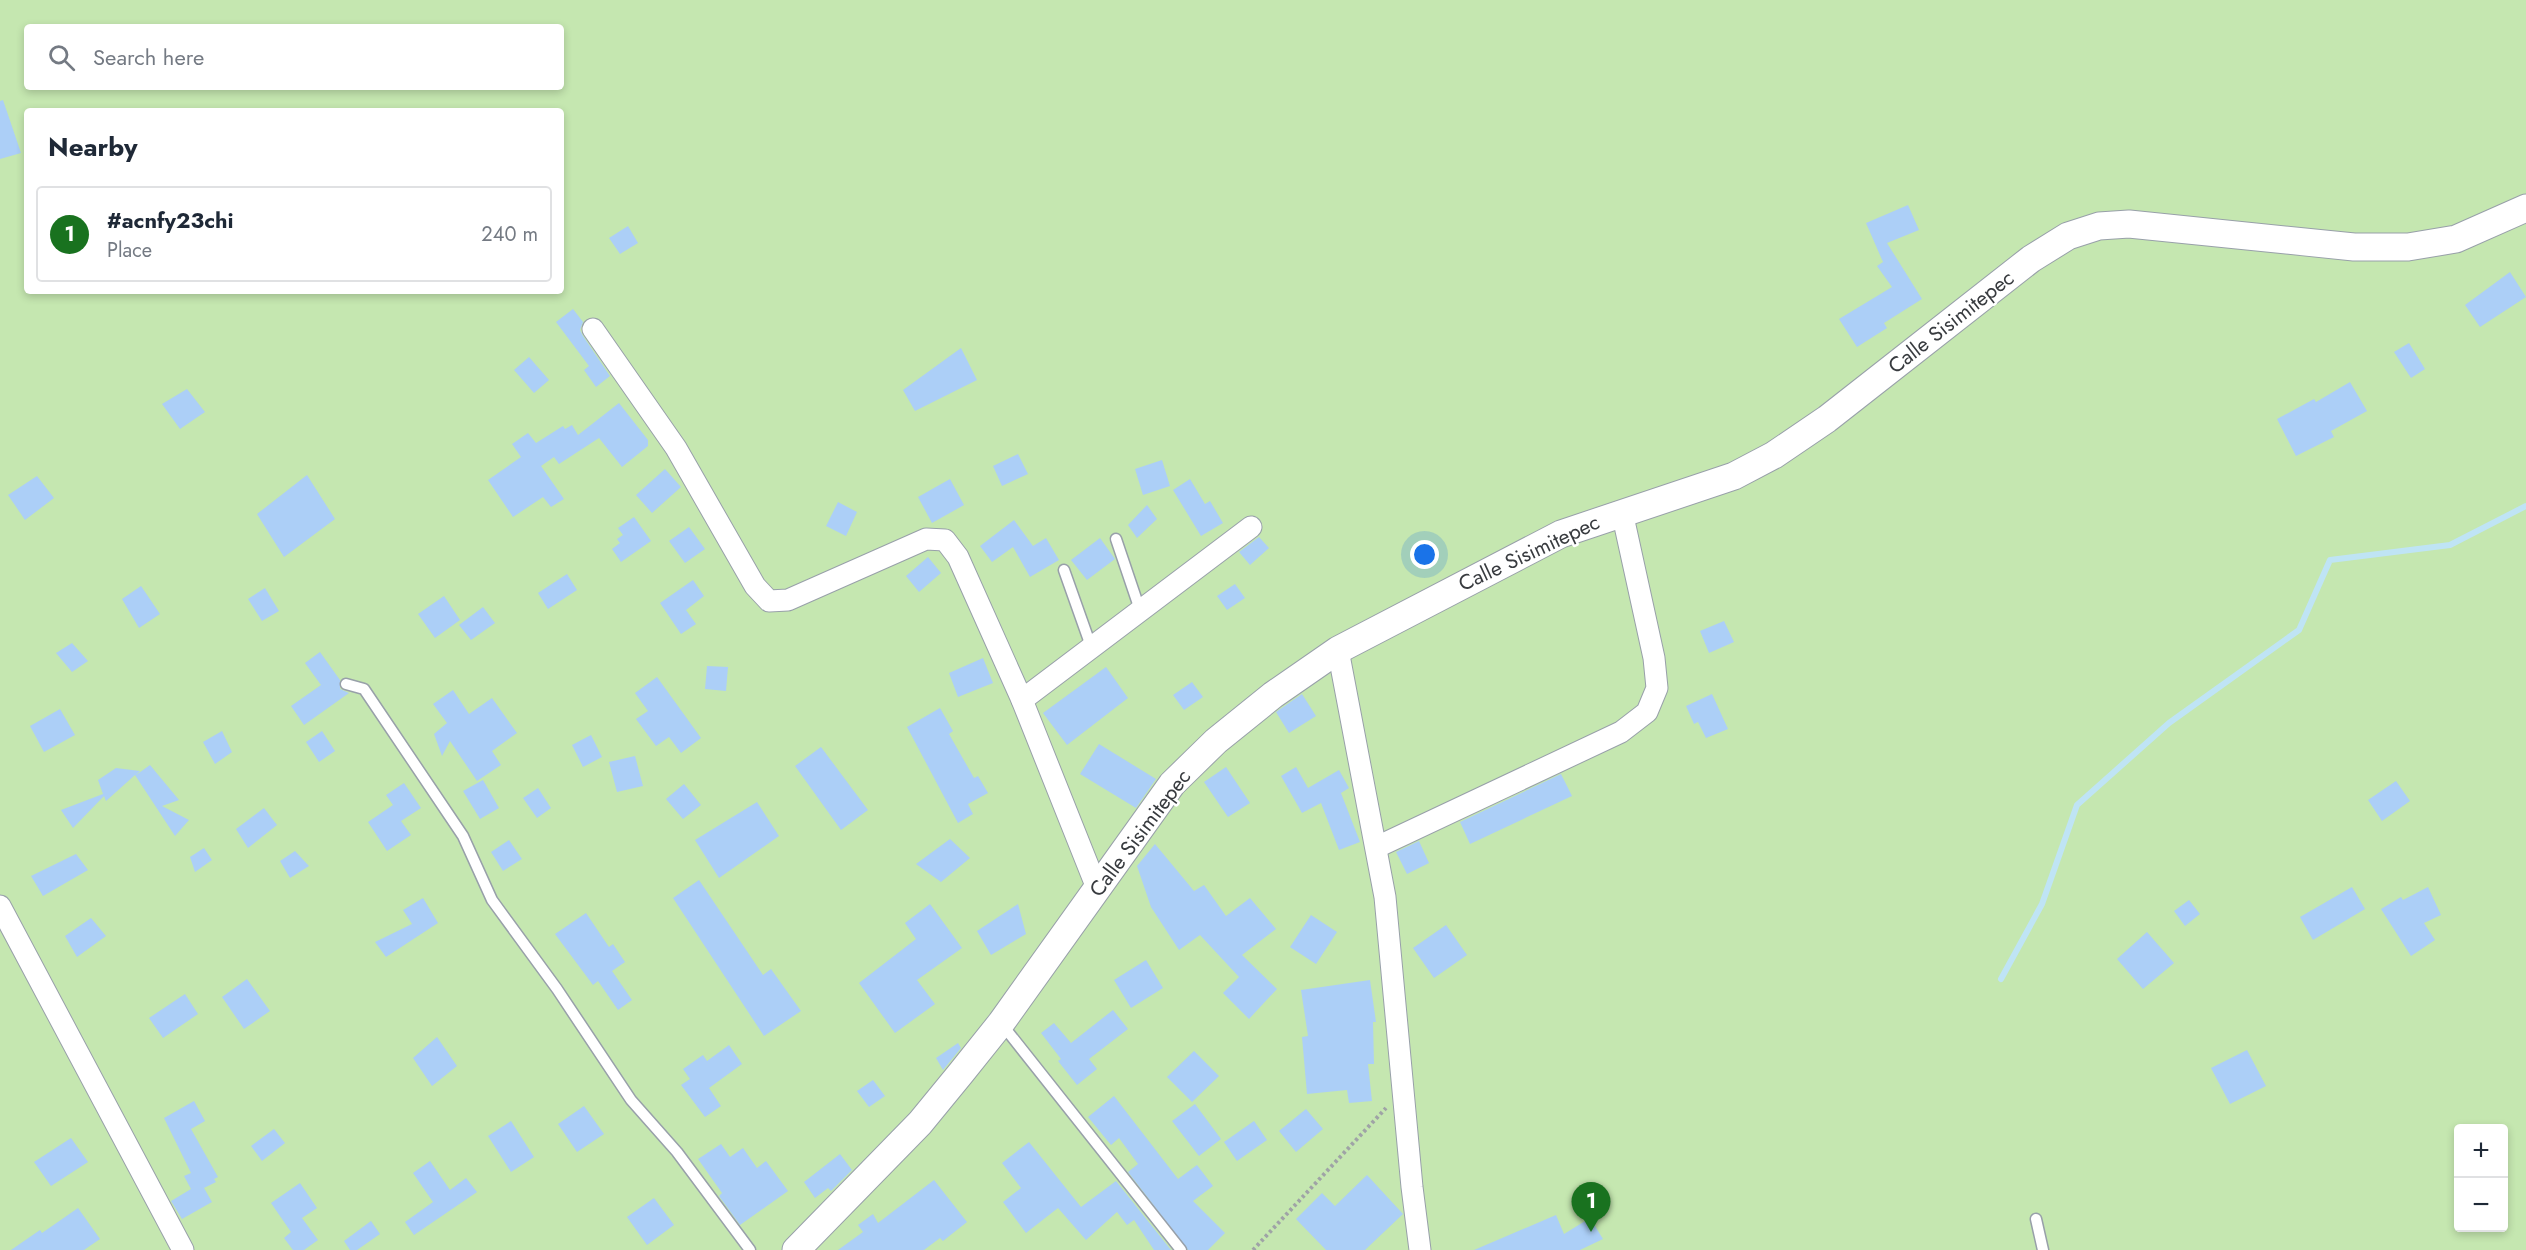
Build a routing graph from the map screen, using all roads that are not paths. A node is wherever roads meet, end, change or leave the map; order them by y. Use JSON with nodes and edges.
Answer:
{"nodes":[{"id":1,"x":2526,"y":208,"type":"edge"},
{"id":2,"x":593,"y":329,"type":"dead end"},
{"id":3,"x":1622,"y":512,"type":"junction"},
{"id":4,"x":1251,"y":527,"type":"dead end"},
{"id":5,"x":1116,"y":538,"type":"dead end"},
{"id":6,"x":1064,"y":570,"type":"dead end"},
{"id":7,"x":1140,"y":610,"type":"junction"},
{"id":8,"x":1092,"y":649,"type":"junction"},
{"id":9,"x":1338,"y":650,"type":"junction"},
{"id":10,"x":346,"y":684,"type":"dead end"},
{"id":11,"x":1022,"y":700,"type":"junction"},
{"id":12,"x":1377,"y":847,"type":"junction"},
{"id":13,"x":1098,"y":888,"type":"junction"},
{"id":14,"x":0,"y":906,"type":"edge"},
{"id":15,"x":1001,"y":1023,"type":"junction"},
{"id":16,"x":2036,"y":1219,"type":"dead end"},
{"id":17,"x":183,"y":1250,"type":"edge"},
{"id":18,"x":750,"y":1250,"type":"edge"},
{"id":19,"x":796,"y":1250,"type":"edge"},
{"id":20,"x":1181,"y":1250,"type":"edge"},
{"id":21,"x":1420,"y":1250,"type":"edge"},
{"id":22,"x":2043,"y":1250,"type":"edge"}],
"edges":[{"from":1,"to":3,"type":"street","name":"Calle Sisimitepec"},
{"from":2,"to":11,"type":"street"},
{"from":3,"to":9,"type":"street","name":"Calle Sisimitepec"},
{"from":3,"to":12,"type":"street"},
{"from":4,"to":7,"type":"street"},
{"from":5,"to":7,"type":"lane"},
{"from":6,"to":8,"type":"lane"},
{"from":7,"to":8,"type":"street"},
{"from":8,"to":11,"type":"street"},
{"from":9,"to":12,"type":"street"},
{"from":9,"to":13,"type":"street","name":"Calle Sisimitepec"},
{"from":10,"to":18,"type":"lane"},
{"from":11,"to":13,"type":"street"},
{"from":12,"to":21,"type":"street"},
{"from":13,"to":15,"type":"street","name":"Calle Sisimitepec"},
{"from":14,"to":17,"type":"street"},
{"from":15,"to":19,"type":"street","name":"Calle Sisimitepec"},
{"from":15,"to":20,"type":"lane"},
{"from":16,"to":22,"type":"lane"}]}
